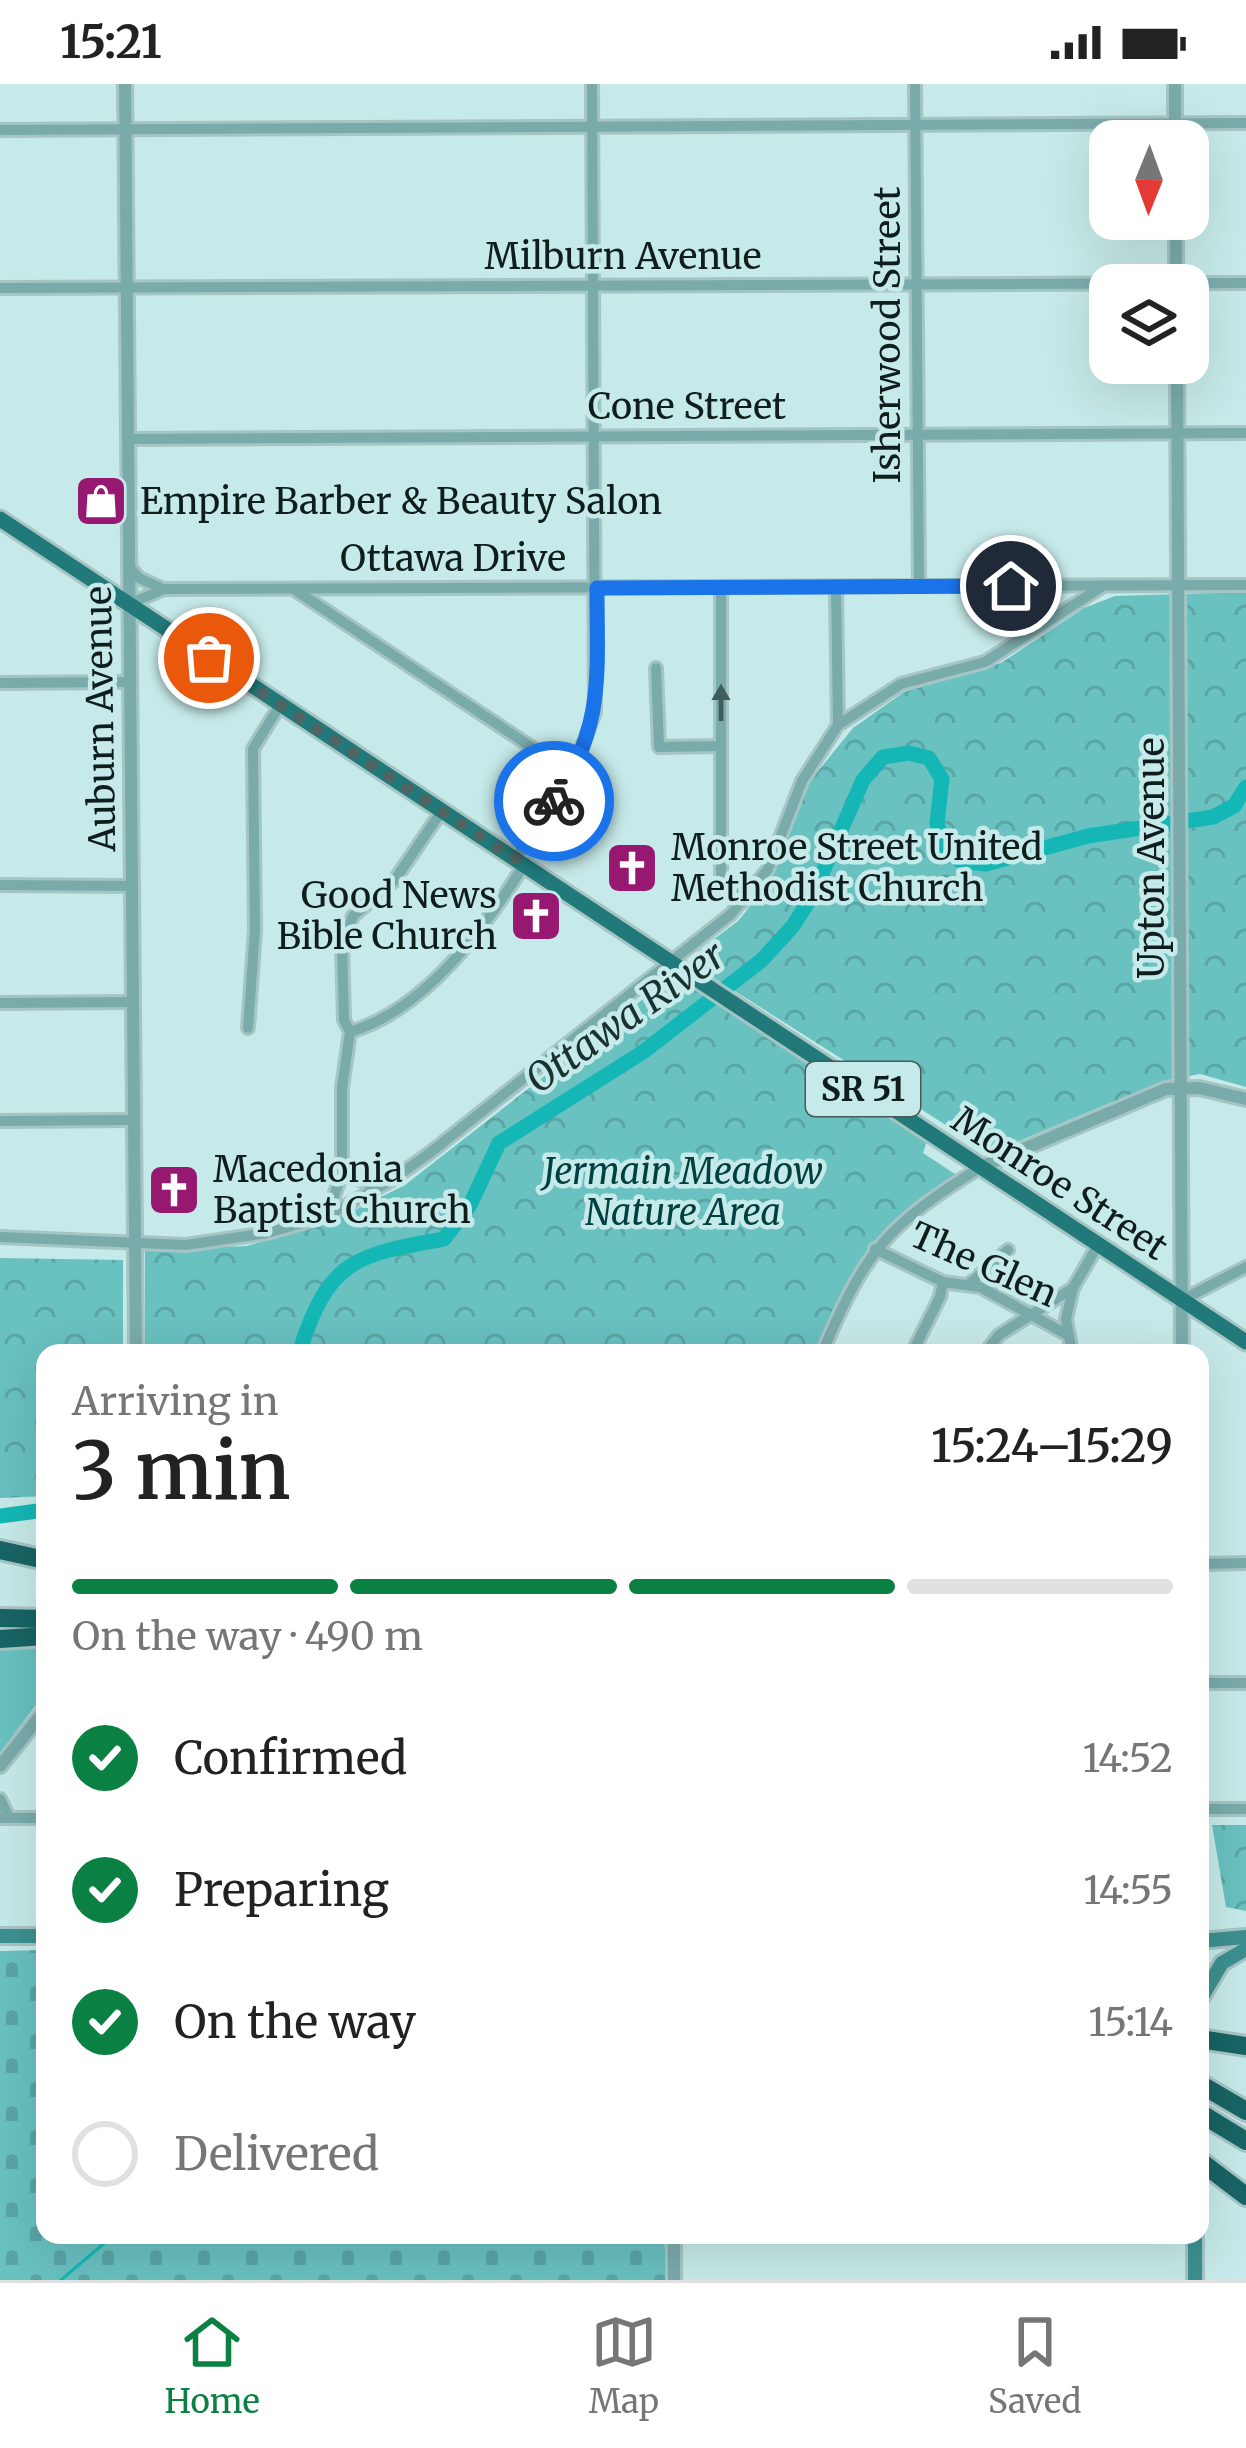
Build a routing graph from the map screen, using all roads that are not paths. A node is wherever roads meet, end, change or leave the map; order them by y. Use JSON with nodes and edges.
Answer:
{"nodes":[{"id":1,"x":125,"y":84,"type":"edge"},
{"id":2,"x":592,"y":84,"type":"edge"},
{"id":3,"x":914,"y":84,"type":"edge"},
{"id":4,"x":1174,"y":84,"type":"edge"},
{"id":5,"x":1175,"y":120,"type":"edge"},
{"id":6,"x":1246,"y":123,"type":"edge"},
{"id":7,"x":1089,"y":124,"type":"edge"},
{"id":8,"x":1209,"y":124,"type":"edge"},
{"id":9,"x":915,"y":125,"type":"junction"},
{"id":10,"x":592,"y":127,"type":"junction"},
{"id":11,"x":0,"y":130,"type":"edge"},
{"id":12,"x":125,"y":130,"type":"junction"},
{"id":13,"x":1246,"y":283,"type":"edge"},
{"id":14,"x":1089,"y":284,"type":"edge"},
{"id":15,"x":1209,"y":284,"type":"edge"},
{"id":16,"x":916,"y":285,"type":"junction"},
{"id":17,"x":595,"y":286,"type":"junction"},
{"id":18,"x":126,"y":288,"type":"junction"},
{"id":19,"x":0,"y":289,"type":"edge"},
{"id":20,"x":1177,"y":384,"type":"edge"},
{"id":21,"x":1246,"y":433,"type":"edge"},
{"id":22,"x":1177,"y":434,"type":"junction"},
{"id":23,"x":917,"y":435,"type":"junction"},
{"id":24,"x":596,"y":436,"type":"junction"},
{"id":25,"x":128,"y":439,"type":"junction"},
{"id":26,"x":3,"y":528,"type":"edge"},
{"id":27,"x":128,"y":565,"type":"junction"},
{"id":28,"x":1246,"y":585,"type":"edge"},
{"id":29,"x":919,"y":586,"type":"junction"},
{"id":30,"x":1103,"y":586,"type":"junction"},
{"id":31,"x":1180,"y":586,"type":"junction"},
{"id":32,"x":721,"y":587,"type":"junction"},
{"id":33,"x":836,"y":587,"type":"junction"},
{"id":34,"x":597,"y":588,"type":"junction"},
{"id":35,"x":164,"y":589,"type":"junction"},
{"id":36,"x":292,"y":589,"type":"junction"},
{"id":37,"x":128,"y":604,"type":"junction"},
{"id":38,"x":656,"y":668,"type":"dead end"},
{"id":39,"x":0,"y":682,"type":"edge"},
{"id":40,"x":130,"y":682,"type":"junction"},
{"id":41,"x":280,"y":705,"type":"junction"},
{"id":42,"x":838,"y":725,"type":"junction"},
{"id":43,"x":721,"y":746,"type":"junction"},
{"id":44,"x":572,"y":774,"type":"junction"},
{"id":45,"x":441,"y":812,"type":"junction"},
{"id":46,"x":520,"y":862,"type":"junction"},
{"id":47,"x":0,"y":886,"type":"edge"},
{"id":48,"x":133,"y":886,"type":"junction"},
{"id":49,"x":743,"y":902,"type":"junction"},
{"id":50,"x":677,"y":966,"type":"junction"},
{"id":51,"x":134,"y":1002,"type":"junction"},
{"id":52,"x":0,"y":1003,"type":"edge"},
{"id":53,"x":248,"y":1028,"type":"dead end"},
{"id":54,"x":350,"y":1032,"type":"junction"},
{"id":55,"x":1182,"y":1086,"type":"junction"},
{"id":56,"x":1246,"y":1099,"type":"edge"},
{"id":57,"x":134,"y":1120,"type":"junction"},
{"id":58,"x":0,"y":1121,"type":"edge"},
{"id":59,"x":342,"y":1157,"type":"junction"},
{"id":60,"x":981,"y":1168,"type":"junction"},
{"id":61,"x":380,"y":1187,"type":"junction"},
{"id":62,"x":327,"y":1216,"type":"junction"},
{"id":63,"x":0,"y":1238,"type":"edge"},
{"id":64,"x":135,"y":1243,"type":"junction"},
{"id":65,"x":1098,"y":1245,"type":"junction"},
{"id":66,"x":875,"y":1249,"type":"junction"},
{"id":67,"x":1008,"y":1250,"type":"dead end"},
{"id":68,"x":1246,"y":1267,"type":"edge"},
{"id":69,"x":943,"y":1282,"type":"junction"},
{"id":70,"x":969,"y":1284,"type":"junction"},
{"id":71,"x":1073,"y":1288,"type":"junction"},
{"id":72,"x":1182,"y":1300,"type":"junction"},
{"id":73,"x":1029,"y":1316,"type":"junction"},
{"id":74,"x":1068,"y":1336,"type":"junction"},
{"id":75,"x":1246,"y":1342,"type":"edge"},
{"id":76,"x":136,"y":1344,"type":"edge"},
{"id":77,"x":826,"y":1344,"type":"edge"},
{"id":78,"x":916,"y":1344,"type":"edge"},
{"id":79,"x":993,"y":1344,"type":"edge"},
{"id":80,"x":1070,"y":1344,"type":"edge"},
{"id":81,"x":1182,"y":1344,"type":"edge"},
{"id":82,"x":2,"y":1550,"type":"edge"},
{"id":83,"x":36,"y":1558,"type":"edge"},
{"id":84,"x":1246,"y":1563,"type":"edge"},
{"id":85,"x":1209,"y":1564,"type":"edge"},
{"id":86,"x":0,"y":1618,"type":"edge"},
{"id":87,"x":36,"y":1619,"type":"edge"},
{"id":88,"x":36,"y":1637,"type":"edge"},
{"id":89,"x":0,"y":1639,"type":"edge"},
{"id":90,"x":1209,"y":1683,"type":"edge"},
{"id":91,"x":1246,"y":1683,"type":"edge"},
{"id":92,"x":36,"y":1721,"type":"edge"},
{"id":93,"x":0,"y":1766,"type":"edge"},
{"id":94,"x":0,"y":1799,"type":"edge"},
{"id":95,"x":1209,"y":1809,"type":"edge"},
{"id":96,"x":1246,"y":1809,"type":"edge"},
{"id":97,"x":5,"y":1818,"type":"edge"},
{"id":98,"x":36,"y":1818,"type":"edge"},
{"id":99,"x":0,"y":1936,"type":"edge"},
{"id":100,"x":36,"y":1936,"type":"edge"},
{"id":101,"x":1246,"y":1937,"type":"edge"},
{"id":102,"x":1209,"y":1940,"type":"edge"},
{"id":103,"x":1246,"y":1949,"type":"edge"},
{"id":104,"x":1209,"y":1984,"type":"edge"},
{"id":105,"x":1209,"y":2089,"type":"edge"},
{"id":106,"x":1246,"y":2111,"type":"edge"},
{"id":107,"x":1209,"y":2119,"type":"edge"},
{"id":108,"x":1246,"y":2140,"type":"edge"},
{"id":109,"x":1209,"y":2168,"type":"edge"},
{"id":110,"x":1246,"y":2196,"type":"edge"},
{"id":111,"x":674,"y":2244,"type":"edge"},
{"id":112,"x":1196,"y":2244,"type":"edge"},
{"id":113,"x":674,"y":2280,"type":"edge"},
{"id":114,"x":1196,"y":2280,"type":"edge"}],
"edges":[{"from":1,"to":12,"type":"street","name":"Auburn Avenue"},
{"from":2,"to":10,"type":"street"},
{"from":3,"to":9,"type":"street","name":"Isherwood Street"},
{"from":4,"to":5,"type":"street"},
{"from":6,"to":8,"type":"street"},
{"from":7,"to":9,"type":"street"},
{"from":9,"to":10,"type":"street"},
{"from":9,"to":16,"type":"street","name":"Isherwood Street"},
{"from":10,"to":12,"type":"street"},
{"from":10,"to":17,"type":"street"},
{"from":11,"to":12,"type":"street"},
{"from":12,"to":18,"type":"street","name":"Auburn Avenue"},
{"from":13,"to":15,"type":"street","name":"Milburn Avenue"},
{"from":14,"to":16,"type":"street","name":"Milburn Avenue"},
{"from":16,"to":17,"type":"street","name":"Milburn Avenue"},
{"from":16,"to":23,"type":"street","name":"Isherwood Street"},
{"from":17,"to":18,"type":"street","name":"Milburn Avenue"},
{"from":17,"to":24,"type":"street"},
{"from":18,"to":19,"type":"street","name":"Milburn Avenue"},
{"from":18,"to":25,"type":"street","name":"Auburn Avenue"},
{"from":20,"to":22,"type":"street","name":"Upton Avenue"},
{"from":21,"to":22,"type":"street","name":"Cone Street"},
{"from":22,"to":23,"type":"street","name":"Cone Street"},
{"from":22,"to":31,"type":"street","name":"Upton Avenue"},
{"from":23,"to":24,"type":"street","name":"Cone Street"},
{"from":23,"to":29,"type":"street","name":"Isherwood Street"},
{"from":24,"to":25,"type":"street","name":"Cone Street"},
{"from":24,"to":34,"type":"street"},
{"from":25,"to":27,"type":"street","name":"Auburn Avenue"},
{"from":26,"to":37,"type":"main road","name":"Monroe Street","number":"SR 51"},
{"from":27,"to":35,"type":"street"},
{"from":27,"to":37,"type":"street","name":"Auburn Avenue"},
{"from":28,"to":31,"type":"street","name":"Ottawa Drive"},
{"from":29,"to":30,"type":"street","name":"Ottawa Drive"},
{"from":29,"to":33,"type":"street","name":"Ottawa Drive"},
{"from":30,"to":31,"type":"street","name":"Ottawa Drive"},
{"from":30,"to":42,"type":"street"},
{"from":31,"to":55,"type":"street","name":"Upton Avenue"},
{"from":32,"to":33,"type":"street","name":"Ottawa Drive"},
{"from":32,"to":34,"type":"street","name":"Ottawa Drive"},
{"from":43,"to":32,"type":"street","one_way":true},
{"from":33,"to":42,"type":"street"},
{"from":34,"to":36,"type":"street","name":"Ottawa Drive"},
{"from":34,"to":44,"type":"street"},
{"from":35,"to":36,"type":"street","name":"Ottawa Drive"},
{"from":35,"to":37,"type":"street","name":"Ottawa Drive"},
{"from":36,"to":44,"type":"street"},
{"from":37,"to":40,"type":"street","name":"Auburn Avenue"},
{"from":37,"to":41,"type":"main road","name":"Monroe Street","number":"SR 51"},
{"from":38,"to":43,"type":"street"},
{"from":39,"to":40,"type":"street"},
{"from":40,"to":48,"type":"street","name":"Auburn Avenue"},
{"from":41,"to":45,"type":"main road","name":"Monroe Street","number":"SR 51"},
{"from":41,"to":53,"type":"street"},
{"from":42,"to":49,"type":"street"},
{"from":43,"to":49,"type":"street"},
{"from":44,"to":46,"type":"street"},
{"from":45,"to":46,"type":"main road","name":"Monroe Street","number":"SR 51"},
{"from":45,"to":54,"type":"street"},
{"from":46,"to":50,"type":"main road","name":"Monroe Street","number":"SR 51"},
{"from":46,"to":54,"type":"street"},
{"from":47,"to":48,"type":"street"},
{"from":48,"to":51,"type":"street","name":"Auburn Avenue"},
{"from":49,"to":50,"type":"street"},
{"from":50,"to":60,"type":"main road","name":"Monroe Street","number":"SR 51"},
{"from":50,"to":61,"type":"street"},
{"from":51,"to":52,"type":"street"},
{"from":51,"to":57,"type":"street","name":"Auburn Avenue"},
{"from":54,"to":59,"type":"street"},
{"from":55,"to":56,"type":"street"},
{"from":55,"to":60,"type":"street"},
{"from":55,"to":72,"type":"street","name":"Upton Avenue"},
{"from":57,"to":58,"type":"street"},
{"from":57,"to":64,"type":"street","name":"Auburn Avenue"},
{"from":59,"to":61,"type":"street"},
{"from":59,"to":62,"type":"street"},
{"from":60,"to":65,"type":"main road","name":"Monroe Street","number":"SR 51"},
{"from":60,"to":66,"type":"street"},
{"from":61,"to":62,"type":"street"},
{"from":62,"to":64,"type":"street"},
{"from":63,"to":64,"type":"street"},
{"from":64,"to":76,"type":"street","name":"Auburn Avenue"},
{"from":65,"to":71,"type":"street"},
{"from":65,"to":72,"type":"main road","name":"Monroe Street","number":"SR 51"},
{"from":66,"to":69,"type":"street","name":"The Glen"},
{"from":66,"to":77,"type":"street"},
{"from":67,"to":70,"type":"street"},
{"from":68,"to":72,"type":"street"},
{"from":69,"to":70,"type":"street","name":"The Glen"},
{"from":69,"to":78,"type":"street"},
{"from":70,"to":73,"type":"street","name":"The Glen"},
{"from":71,"to":73,"type":"street"},
{"from":71,"to":74,"type":"street"},
{"from":72,"to":75,"type":"main road","name":"Monroe Street","number":"SR 51"},
{"from":72,"to":81,"type":"street","name":"Upton Avenue"},
{"from":73,"to":74,"type":"street","name":"The Glen"},
{"from":73,"to":79,"type":"street"},
{"from":74,"to":80,"type":"street"},
{"from":82,"to":83,"type":"highway"},
{"from":84,"to":85,"type":"street"},
{"from":86,"to":87,"type":"highway"},
{"from":88,"to":89,"type":"highway"},
{"from":90,"to":91,"type":"street"},
{"from":92,"to":93,"type":"street"},
{"from":94,"to":97,"type":"street"},
{"from":95,"to":96,"type":"street"},
{"from":97,"to":98,"type":"street"},
{"from":99,"to":100,"type":"main road"},
{"from":101,"to":102,"type":"main road"},
{"from":103,"to":104,"type":"main road"},
{"from":105,"to":106,"type":"highway"},
{"from":107,"to":108,"type":"highway"},
{"from":109,"to":110,"type":"highway"},
{"from":111,"to":113,"type":"street"},
{"from":112,"to":114,"type":"main road"}]}
